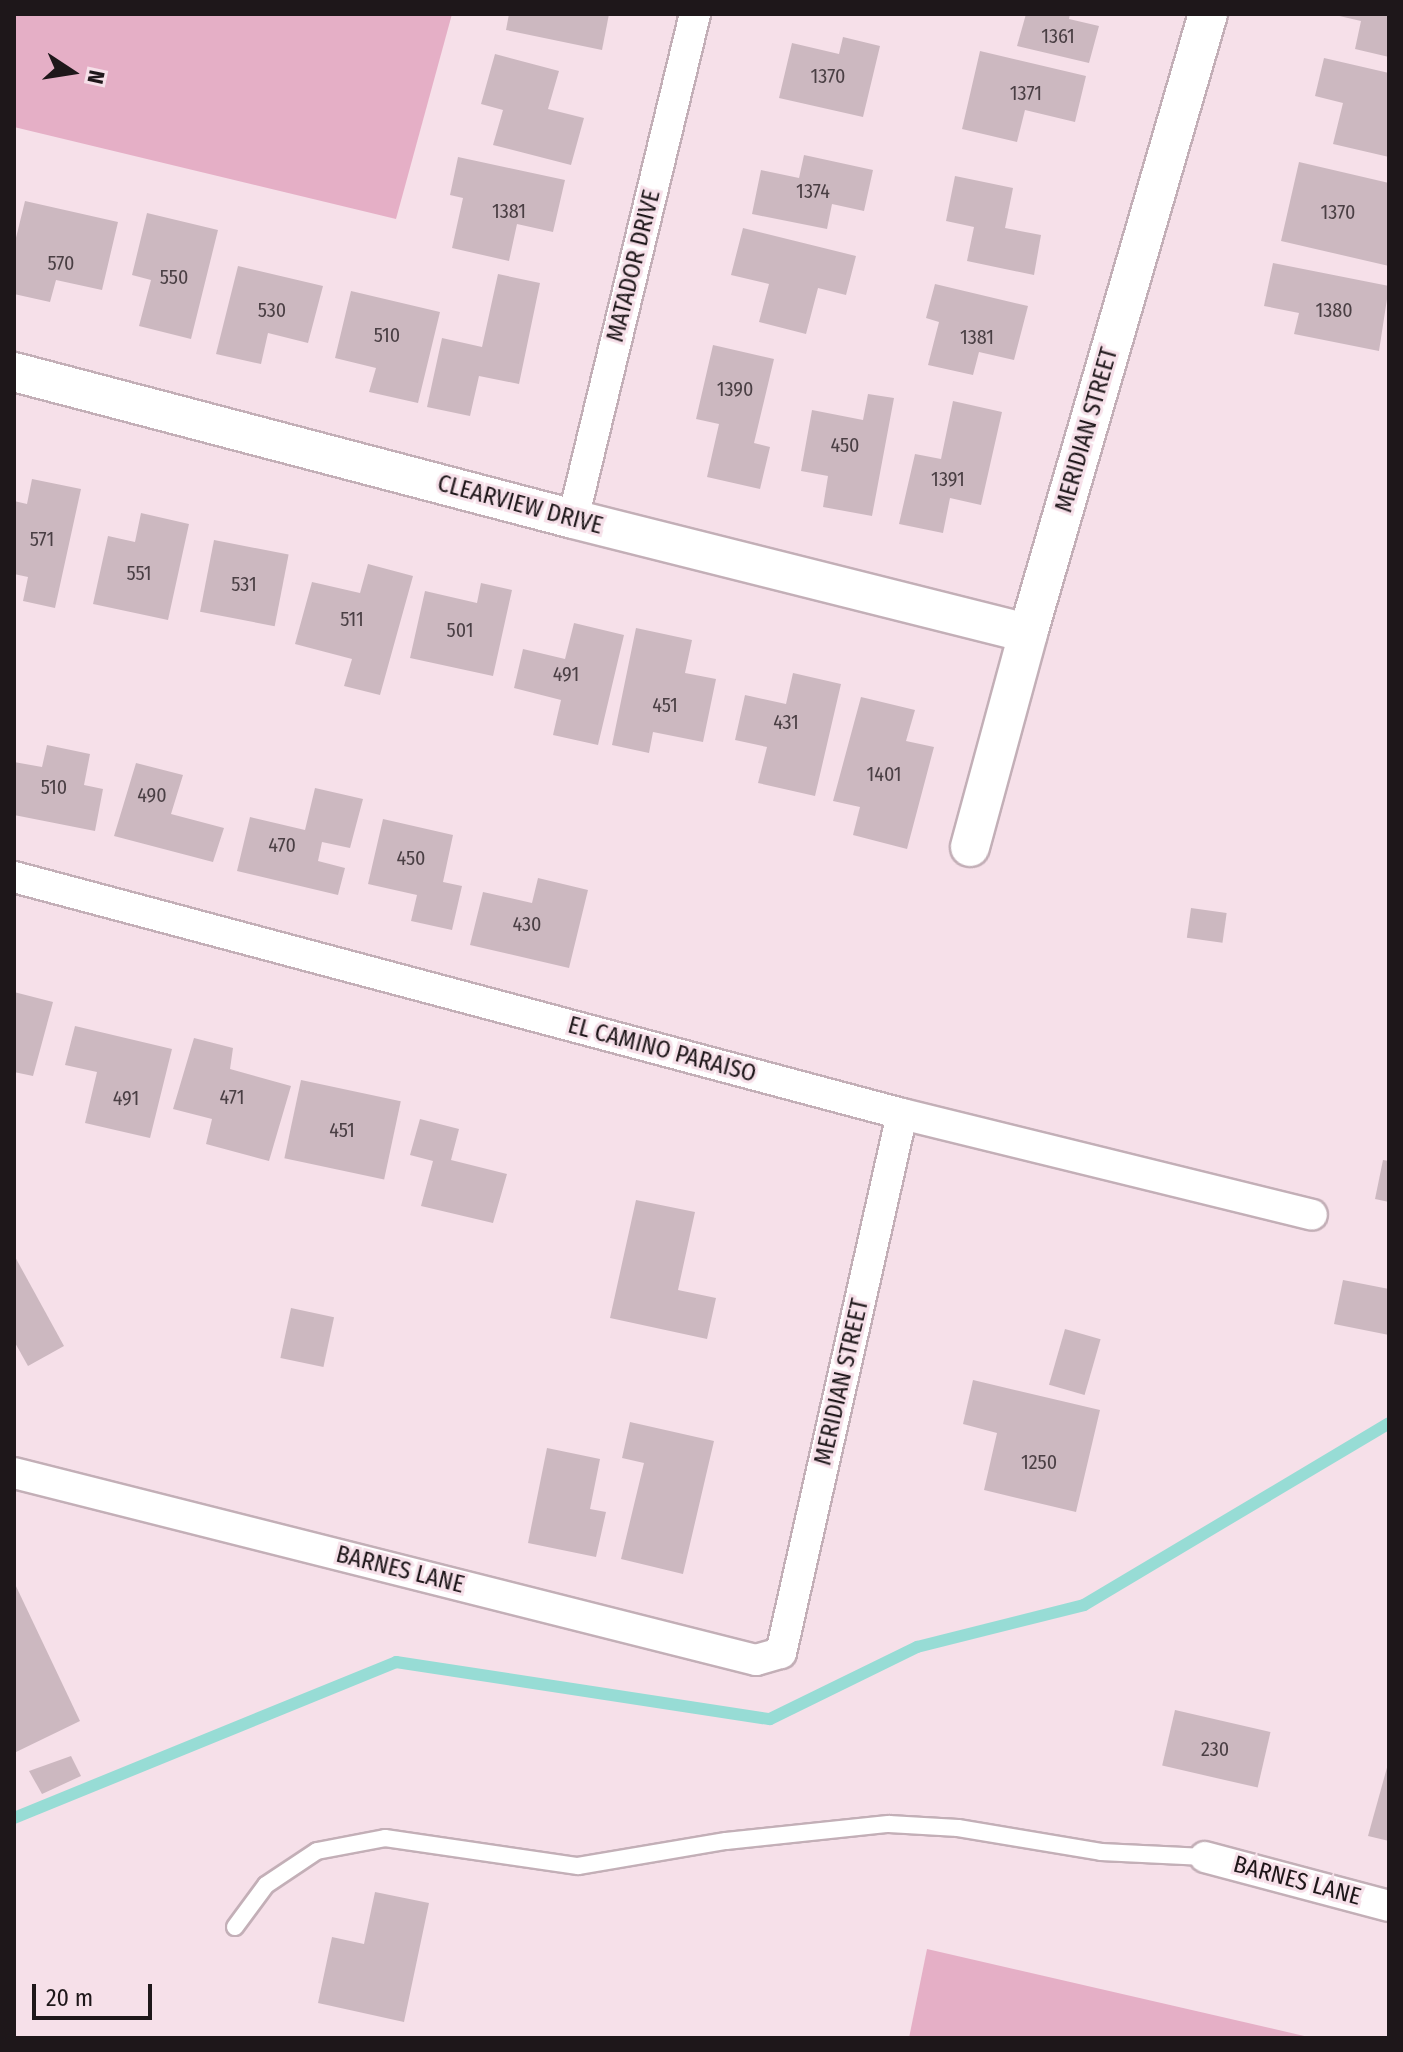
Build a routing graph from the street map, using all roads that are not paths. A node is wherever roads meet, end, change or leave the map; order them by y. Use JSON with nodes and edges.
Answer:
{"nodes":[{"id":1,"x":695,"y":14,"type":"edge"},
{"id":2,"x":1208,"y":14,"type":"edge"},
{"id":3,"x":14,"y":372,"type":"edge"},
{"id":4,"x":573,"y":519,"type":"junction"},
{"id":5,"x":1028,"y":633,"type":"junction"},
{"id":6,"x":970,"y":847,"type":"dead end"},
{"id":7,"x":14,"y":877,"type":"edge"},
{"id":8,"x":902,"y":1114,"type":"junction"},
{"id":9,"x":1312,"y":1215,"type":"dead end"},
{"id":10,"x":14,"y":1473,"type":"edge"},
{"id":11,"x":780,"y":1649,"type":"joint"},
{"id":12,"x":1205,"y":1857,"type":"joint"},
{"id":13,"x":1389,"y":1906,"type":"edge"},
{"id":14,"x":235,"y":1927,"type":"dead end"}],
"edges":[{"from":1,"to":4,"type":"street","name":"MATADOR DRIVE"},
{"from":2,"to":5,"type":"street","name":"MERIDIAN STREET"},
{"from":3,"to":4,"type":"street","name":"CLEARVIEW DRIVE"},
{"from":4,"to":5,"type":"street","name":"CLEARVIEW DRIVE"},
{"from":5,"to":6,"type":"street","name":"MERIDIAN STREET"},
{"from":7,"to":8,"type":"street","name":"EL CAMINO PARAISO"},
{"from":8,"to":9,"type":"street","name":"EL CAMINO PARAISO"},
{"from":8,"to":11,"type":"street","name":"MERIDIAN STREET"},
{"from":10,"to":11,"type":"street","name":"BARNES LANE"},
{"from":12,"to":13,"type":"street","name":"BARNES LANE"},
{"from":12,"to":14,"type":"lane"}]}
